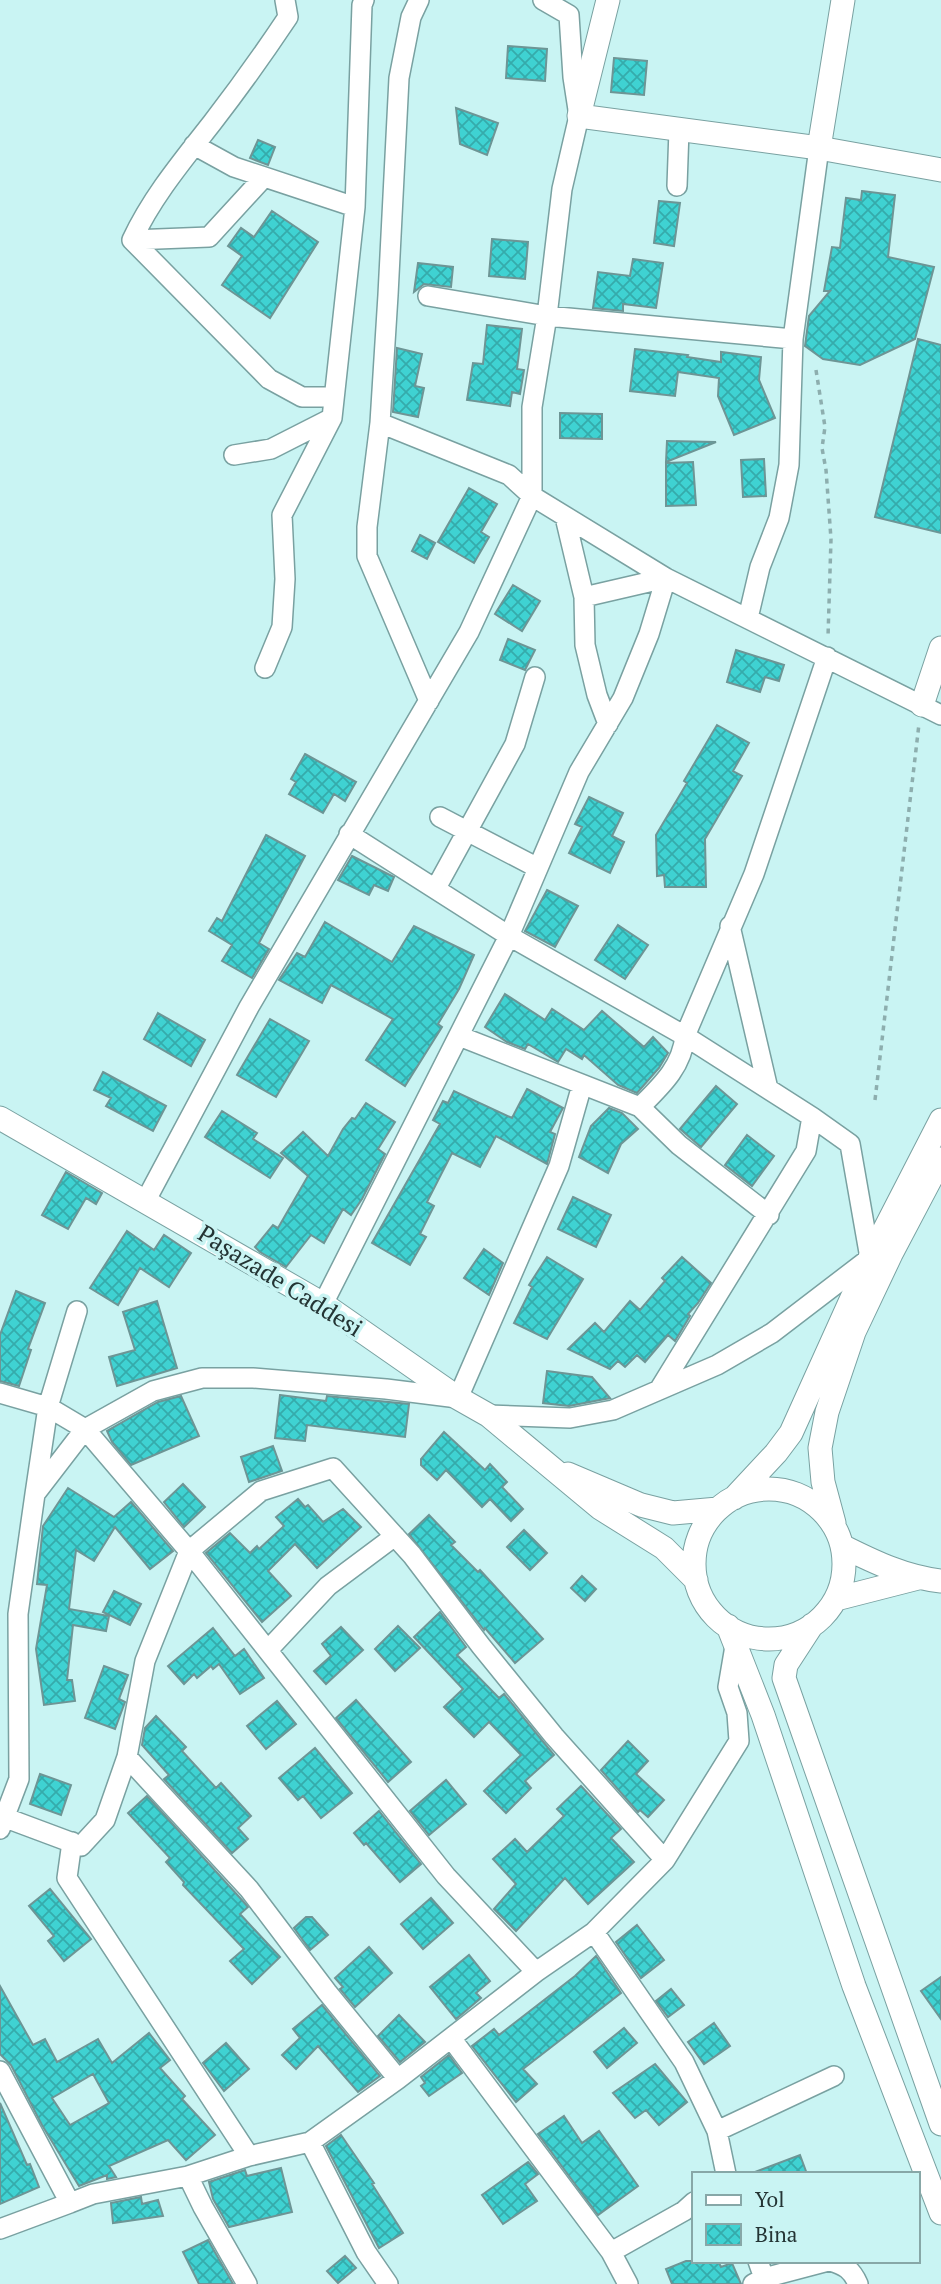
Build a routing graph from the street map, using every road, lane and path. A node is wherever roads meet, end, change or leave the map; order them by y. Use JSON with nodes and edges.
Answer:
{"nodes":[{"id":1,"x":285,"y":0,"type":"edge"},
{"id":2,"x":364,"y":0,"type":"edge"},
{"id":3,"x":419,"y":0,"type":"edge"},
{"id":4,"x":542,"y":0,"type":"edge"},
{"id":5,"x":608,"y":0,"type":"edge"},
{"id":6,"x":843,"y":0,"type":"edge"},
{"id":7,"x":579,"y":117,"type":"junction"},
{"id":8,"x":679,"y":130,"type":"junction"},
{"id":9,"x":194,"y":145,"type":"junction"},
{"id":10,"x":819,"y":148,"type":"junction"},
{"id":11,"x":941,"y":170,"type":"edge"},
{"id":12,"x":264,"y":177,"type":"junction"},
{"id":13,"x":677,"y":186,"type":"dead end"},
{"id":14,"x":355,"y":207,"type":"junction"},
{"id":15,"x":132,"y":240,"type":"junction"},
{"id":16,"x":428,"y":296,"type":"dead end"},
{"id":17,"x":547,"y":316,"type":"junction"},
{"id":18,"x":793,"y":339,"type":"junction"},
{"id":19,"x":816,"y":370,"type":"dead end"},
{"id":20,"x":334,"y":397,"type":"junction"},
{"id":21,"x":332,"y":418,"type":"junction"},
{"id":22,"x":380,"y":423,"type":"junction"},
{"id":23,"x":234,"y":455,"type":"dead end"},
{"id":24,"x":532,"y":496,"type":"junction"},
{"id":25,"x":565,"y":517,"type":"junction"},
{"id":26,"x":666,"y":578,"type":"junction"},
{"id":27,"x":583,"y":597,"type":"junction"},
{"id":28,"x":748,"y":618,"type":"junction"},
{"id":29,"x":941,"y":648,"type":"edge"},
{"id":30,"x":827,"y":657,"type":"junction"},
{"id":31,"x":265,"y":668,"type":"dead end"},
{"id":32,"x":536,"y":677,"type":"dead end"},
{"id":33,"x":429,"y":701,"type":"junction"},
{"id":34,"x":931,"y":710,"type":"edge"},
{"id":35,"x":608,"y":724,"type":"junction"},
{"id":36,"x":440,"y":817,"type":"dead end"},
{"id":37,"x":467,"y":831,"type":"junction"},
{"id":38,"x":349,"y":834,"type":"junction"},
{"id":39,"x":538,"y":868,"type":"junction"},
{"id":40,"x":436,"y":888,"type":"junction"},
{"id":41,"x":730,"y":926,"type":"junction"},
{"id":42,"x":509,"y":936,"type":"junction"},
{"id":43,"x":459,"y":1036,"type":"junction"},
{"id":44,"x":685,"y":1036,"type":"junction"},
{"id":45,"x":582,"y":1085,"type":"junction"},
{"id":46,"x":768,"y":1090,"type":"junction"},
{"id":47,"x":875,"y":1100,"type":"dead end"},
{"id":48,"x":640,"y":1107,"type":"junction"},
{"id":49,"x":812,"y":1117,"type":"junction"},
{"id":50,"x":0,"y":1118,"type":"edge"},
{"id":51,"x":941,"y":1120,"type":"edge"},
{"id":52,"x":941,"y":1159,"type":"edge"},
{"id":53,"x":146,"y":1200,"type":"junction"},
{"id":54,"x":769,"y":1215,"type":"junction"},
{"id":55,"x":870,"y":1258,"type":"junction"},
{"id":56,"x":323,"y":1304,"type":"junction"},
{"id":57,"x":77,"y":1311,"type":"dead end"},
{"id":58,"x":659,"y":1390,"type":"junction"},
{"id":59,"x":0,"y":1393,"type":"edge"},
{"id":60,"x":458,"y":1398,"type":"junction"},
{"id":61,"x":48,"y":1408,"type":"junction"},
{"id":62,"x":488,"y":1415,"type":"junction"},
{"id":63,"x":85,"y":1429,"type":"junction"},
{"id":64,"x":546,"y":1465,"type":"junction"},
{"id":65,"x":35,"y":1494,"type":"junction"},
{"id":66,"x":726,"y":1503,"type":"junction"},
{"id":67,"x":395,"y":1536,"type":"junction"},
{"id":68,"x":839,"y":1538,"type":"junction"},
{"id":69,"x":189,"y":1551,"type":"junction"},
{"id":70,"x":918,"y":1578,"type":"junction"},
{"id":71,"x":696,"y":1580,"type":"junction"},
{"id":72,"x":941,"y":1581,"type":"edge"},
{"id":73,"x":836,"y":1599,"type":"junction"},
{"id":74,"x":9,"y":1611,"type":"edge"},
{"id":75,"x":812,"y":1625,"type":"junction"},
{"id":76,"x":732,"y":1636,"type":"junction"},
{"id":77,"x":268,"y":1650,"type":"junction"},
{"id":78,"x":127,"y":1756,"type":"junction"},
{"id":79,"x":3,"y":1824,"type":"edge"},
{"id":80,"x":72,"y":1842,"type":"junction"},
{"id":81,"x":665,"y":1860,"type":"junction"},
{"id":82,"x":594,"y":1932,"type":"junction"},
{"id":83,"x":536,"y":1972,"type":"junction"},
{"id":84,"x":451,"y":2038,"type":"junction"},
{"id":85,"x":834,"y":2076,"type":"dead end"},
{"id":86,"x":398,"y":2079,"type":"junction"},
{"id":87,"x":3,"y":2083,"type":"edge"},
{"id":88,"x":941,"y":2124,"type":"edge"},
{"id":89,"x":717,"y":2131,"type":"junction"},
{"id":90,"x":310,"y":2141,"type":"junction"},
{"id":91,"x":249,"y":2156,"type":"junction"},
{"id":92,"x":726,"y":2172,"type":"edge"},
{"id":93,"x":188,"y":2176,"type":"junction"},
{"id":94,"x":70,"y":2203,"type":"junction"},
{"id":95,"x":692,"y":2204,"type":"edge"},
{"id":96,"x":941,"y":2213,"type":"edge"},
{"id":97,"x":0,"y":2228,"type":"edge"},
{"id":98,"x":611,"y":2252,"type":"junction"},
{"id":99,"x":818,"y":2263,"type":"edge"},
{"id":100,"x":836,"y":2263,"type":"edge"},
{"id":101,"x":758,"y":2274,"type":"edge"},
{"id":102,"x":247,"y":2284,"type":"edge"},
{"id":103,"x":388,"y":2284,"type":"edge"},
{"id":104,"x":628,"y":2284,"type":"edge"},
{"id":105,"x":858,"y":2284,"type":"edge"}],
"edges":[{"from":1,"to":9,"type":"street"},
{"from":2,"to":14,"type":"street"},
{"from":3,"to":22,"type":"street"},
{"from":4,"to":7,"type":"street"},
{"from":5,"to":7,"type":"street"},
{"from":6,"to":10,"type":"street"},
{"from":7,"to":8,"type":"street"},
{"from":7,"to":17,"type":"street"},
{"from":8,"to":10,"type":"street"},
{"from":8,"to":13,"type":"street"},
{"from":9,"to":12,"type":"street"},
{"from":9,"to":15,"type":"street"},
{"from":10,"to":11,"type":"street"},
{"from":10,"to":18,"type":"street"},
{"from":12,"to":14,"type":"street"},
{"from":12,"to":15,"type":"street"},
{"from":14,"to":20,"type":"street"},
{"from":15,"to":20,"type":"street"},
{"from":16,"to":17,"type":"street"},
{"from":17,"to":18,"type":"street"},
{"from":17,"to":24,"type":"street"},
{"from":18,"to":28,"type":"street"},
{"from":19,"to":30,"type":"path"},
{"from":20,"to":21,"type":"street"},
{"from":21,"to":23,"type":"street"},
{"from":21,"to":31,"type":"street"},
{"from":22,"to":24,"type":"street"},
{"from":22,"to":33,"type":"street"},
{"from":24,"to":25,"type":"street"},
{"from":24,"to":33,"type":"street"},
{"from":25,"to":26,"type":"street"},
{"from":25,"to":27,"type":"street"},
{"from":26,"to":27,"type":"street"},
{"from":26,"to":28,"type":"street"},
{"from":26,"to":35,"type":"street"},
{"from":27,"to":35,"type":"street"},
{"from":28,"to":30,"type":"street"},
{"from":29,"to":34,"type":"street"},
{"from":30,"to":34,"type":"street"},
{"from":30,"to":41,"type":"street"},
{"from":32,"to":37,"type":"street"},
{"from":33,"to":38,"type":"street"},
{"from":34,"to":47,"type":"path"},
{"from":35,"to":39,"type":"street"},
{"from":36,"to":37,"type":"street"},
{"from":37,"to":39,"type":"street"},
{"from":37,"to":40,"type":"street"},
{"from":38,"to":40,"type":"street"},
{"from":38,"to":53,"type":"street"},
{"from":39,"to":42,"type":"street"},
{"from":40,"to":42,"type":"street"},
{"from":41,"to":44,"type":"street"},
{"from":41,"to":46,"type":"street"},
{"from":42,"to":43,"type":"street"},
{"from":42,"to":44,"type":"street"},
{"from":43,"to":45,"type":"street"},
{"from":43,"to":56,"type":"street"},
{"from":44,"to":46,"type":"street"},
{"from":44,"to":48,"type":"street"},
{"from":45,"to":48,"type":"street"},
{"from":45,"to":60,"type":"street"},
{"from":46,"to":49,"type":"street"},
{"from":48,"to":54,"type":"street"},
{"from":49,"to":54,"type":"street"},
{"from":49,"to":55,"type":"street"},
{"from":50,"to":53,"type":"street","name":"Paşazade Caddesi"},
{"from":51,"to":55,"type":"street"},
{"from":52,"to":68,"type":"street"},
{"from":53,"to":56,"type":"street","name":"Paşazade Caddesi"},
{"from":54,"to":58,"type":"street"},
{"from":55,"to":58,"type":"street"},
{"from":55,"to":66,"type":"street"},
{"from":56,"to":60,"type":"street","name":"Paşazade Caddesi"},
{"from":57,"to":61,"type":"street"},
{"from":58,"to":62,"type":"street"},
{"from":59,"to":61,"type":"street"},
{"from":60,"to":62,"type":"street","name":"Paşazade Caddesi"},
{"from":60,"to":63,"type":"street"},
{"from":61,"to":63,"type":"street"},
{"from":61,"to":65,"type":"street"},
{"from":62,"to":64,"type":"street","name":"Paşazade Caddesi"},
{"from":63,"to":65,"type":"street"},
{"from":63,"to":69,"type":"street"},
{"from":64,"to":66,"type":"street"},
{"from":64,"to":71,"type":"street","name":"Paşazade Caddesi"},
{"from":65,"to":74,"type":"street"},
{"from":66,"to":68,"type":"street"},
{"from":66,"to":71,"type":"street"},
{"from":67,"to":69,"type":"street"},
{"from":67,"to":77,"type":"street"},
{"from":67,"to":81,"type":"street"},
{"from":68,"to":70,"type":"street"},
{"from":68,"to":73,"type":"street"},
{"from":69,"to":77,"type":"street"},
{"from":69,"to":78,"type":"street"},
{"from":70,"to":72,"type":"street"},
{"from":70,"to":73,"type":"street"},
{"from":71,"to":76,"type":"street"},
{"from":73,"to":75,"type":"street"},
{"from":74,"to":79,"type":"street"},
{"from":75,"to":76,"type":"street"},
{"from":75,"to":88,"type":"street"},
{"from":76,"to":81,"type":"street"},
{"from":76,"to":96,"type":"street"},
{"from":77,"to":83,"type":"street"},
{"from":78,"to":80,"type":"street"},
{"from":78,"to":86,"type":"street"},
{"from":79,"to":80,"type":"street"},
{"from":80,"to":91,"type":"street"},
{"from":81,"to":82,"type":"street"},
{"from":82,"to":83,"type":"street"},
{"from":82,"to":89,"type":"street"},
{"from":83,"to":84,"type":"street"},
{"from":84,"to":86,"type":"street"},
{"from":84,"to":98,"type":"street"},
{"from":85,"to":89,"type":"street"},
{"from":86,"to":90,"type":"street"},
{"from":87,"to":94,"type":"street"},
{"from":89,"to":92,"type":"street"},
{"from":90,"to":91,"type":"street"},
{"from":90,"to":103,"type":"street"},
{"from":91,"to":93,"type":"street"},
{"from":93,"to":94,"type":"street"},
{"from":93,"to":102,"type":"street"},
{"from":94,"to":97,"type":"street"},
{"from":95,"to":98,"type":"street"},
{"from":98,"to":104,"type":"street"},
{"from":99,"to":101,"type":"street"},
{"from":100,"to":105,"type":"street"}]}
